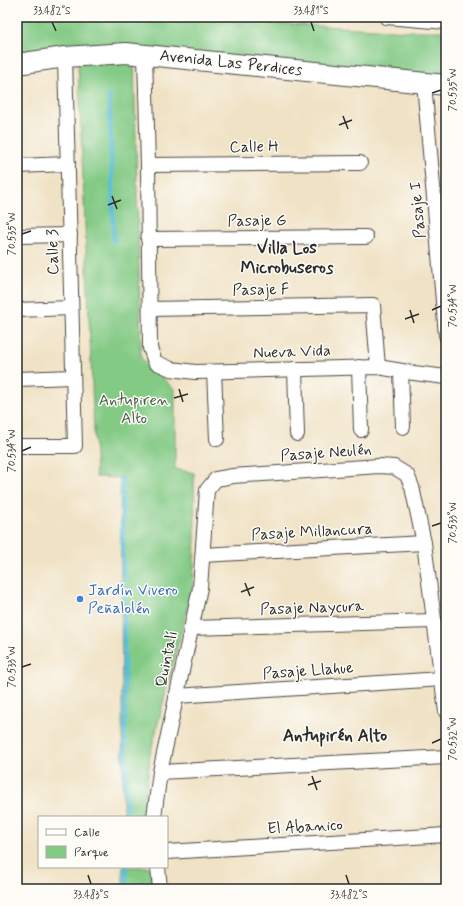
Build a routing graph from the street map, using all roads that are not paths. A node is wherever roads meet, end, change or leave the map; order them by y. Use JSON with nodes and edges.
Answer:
{"nodes":[{"id":1,"x":386,"y":17,"type":"edge"},
{"id":2,"x":446,"y":22,"type":"edge"},
{"id":3,"x":145,"y":55,"type":"junction"},
{"id":4,"x":65,"y":57,"type":"junction"},
{"id":5,"x":17,"y":64,"type":"edge"},
{"id":6,"x":424,"y":83,"type":"junction"},
{"id":7,"x":446,"y":85,"type":"edge"},
{"id":8,"x":360,"y":163,"type":"dead end"},
{"id":9,"x":68,"y":164,"type":"junction"},
{"id":10,"x":148,"y":165,"type":"junction"},
{"id":11,"x":17,"y":166,"type":"edge"},
{"id":12,"x":70,"y":235,"type":"junction"},
{"id":13,"x":17,"y":236,"type":"edge"},
{"id":14,"x":366,"y":237,"type":"dead end"},
{"id":15,"x":148,"y":239,"type":"junction"},
{"id":16,"x":71,"y":308,"type":"junction"},
{"id":17,"x":150,"y":309,"type":"junction"},
{"id":18,"x":17,"y":310,"type":"edge"},
{"id":19,"x":446,"y":335,"type":"edge"},
{"id":20,"x":359,"y":367,"type":"junction"},
{"id":21,"x":378,"y":367,"type":"junction"},
{"id":22,"x":295,"y":369,"type":"junction"},
{"id":23,"x":401,"y":371,"type":"junction"},
{"id":24,"x":214,"y":372,"type":"junction"},
{"id":25,"x":73,"y":377,"type":"junction"},
{"id":26,"x":446,"y":377,"type":"edge"},
{"id":27,"x":17,"y":379,"type":"edge"},
{"id":28,"x":402,"y":427,"type":"dead end"},
{"id":29,"x":361,"y":430,"type":"dead end"},
{"id":30,"x":297,"y":434,"type":"dead end"},
{"id":31,"x":217,"y":439,"type":"dead end"},
{"id":32,"x":17,"y":446,"type":"edge"},
{"id":33,"x":233,"y":476,"type":"joint"},
{"id":34,"x":424,"y":543,"type":"junction"},
{"id":35,"x":203,"y":555,"type":"junction"},
{"id":36,"x":434,"y":621,"type":"junction"},
{"id":37,"x":191,"y":628,"type":"junction"},
{"id":38,"x":442,"y":679,"type":"junction"},
{"id":39,"x":176,"y":696,"type":"junction"},
{"id":40,"x":446,"y":712,"type":"edge"},
{"id":41,"x":446,"y":757,"type":"edge"},
{"id":42,"x":160,"y":772,"type":"junction"},
{"id":43,"x":154,"y":816,"type":"edge"},
{"id":44,"x":446,"y":835,"type":"edge"},
{"id":45,"x":168,"y":852,"type":"edge"},
{"id":46,"x":158,"y":868,"type":"edge"},
{"id":47,"x":160,"y":889,"type":"edge"}],
"edges":[{"from":1,"to":2,"type":"street"},
{"from":3,"to":4,"type":"street","name":"Avenida Las Perdices"},
{"from":3,"to":6,"type":"street","name":"Avenida Las Perdices"},
{"from":3,"to":10,"type":"street"},
{"from":4,"to":5,"type":"street","name":"Avenida Las Perdices"},
{"from":4,"to":9,"type":"street","name":"Calle 3"},
{"from":6,"to":7,"type":"street","name":"Avenida Las Perdices"},
{"from":6,"to":19,"type":"street","name":"Pasaje I"},
{"from":8,"to":10,"type":"street","name":"Calle H"},
{"from":9,"to":11,"type":"street"},
{"from":9,"to":12,"type":"street","name":"Calle 3"},
{"from":10,"to":15,"type":"street"},
{"from":12,"to":13,"type":"street"},
{"from":12,"to":16,"type":"street","name":"Calle 3"},
{"from":14,"to":15,"type":"street","name":"Pasaje G"},
{"from":15,"to":17,"type":"street"},
{"from":16,"to":18,"type":"street"},
{"from":16,"to":25,"type":"street","name":"Calle 3"},
{"from":17,"to":21,"type":"street","name":"Pasaje F"},
{"from":17,"to":24,"type":"street","name":"Nueva Vida"},
{"from":20,"to":21,"type":"street","name":"Nueva Vida"},
{"from":20,"to":22,"type":"street","name":"Nueva Vida"},
{"from":20,"to":29,"type":"street"},
{"from":21,"to":23,"type":"street","name":"Nueva Vida"},
{"from":22,"to":24,"type":"street","name":"Nueva Vida"},
{"from":22,"to":30,"type":"street"},
{"from":23,"to":26,"type":"street","name":"Nueva Vida"},
{"from":23,"to":28,"type":"street"},
{"from":24,"to":31,"type":"street"},
{"from":25,"to":27,"type":"street"},
{"from":25,"to":32,"type":"street","name":"Calle 3"},
{"from":33,"to":34,"type":"street","name":"Pasaje Neulén"},
{"from":33,"to":35,"type":"street","name":"Quintalí"},
{"from":34,"to":35,"type":"street","name":"Pasaje Millancura"},
{"from":34,"to":36,"type":"street"},
{"from":35,"to":37,"type":"street","name":"Quintalí"},
{"from":36,"to":37,"type":"street","name":"Pasaje Naycura"},
{"from":36,"to":38,"type":"street"},
{"from":37,"to":39,"type":"street","name":"Quintalí"},
{"from":38,"to":39,"type":"street","name":"Pasaje Llahue"},
{"from":38,"to":40,"type":"street"},
{"from":39,"to":42,"type":"street","name":"Quintalí"},
{"from":41,"to":42,"type":"street"},
{"from":42,"to":43,"type":"street","name":"Quintalí"},
{"from":44,"to":45,"type":"street","name":"El Abanico"},
{"from":46,"to":47,"type":"street"}]}
